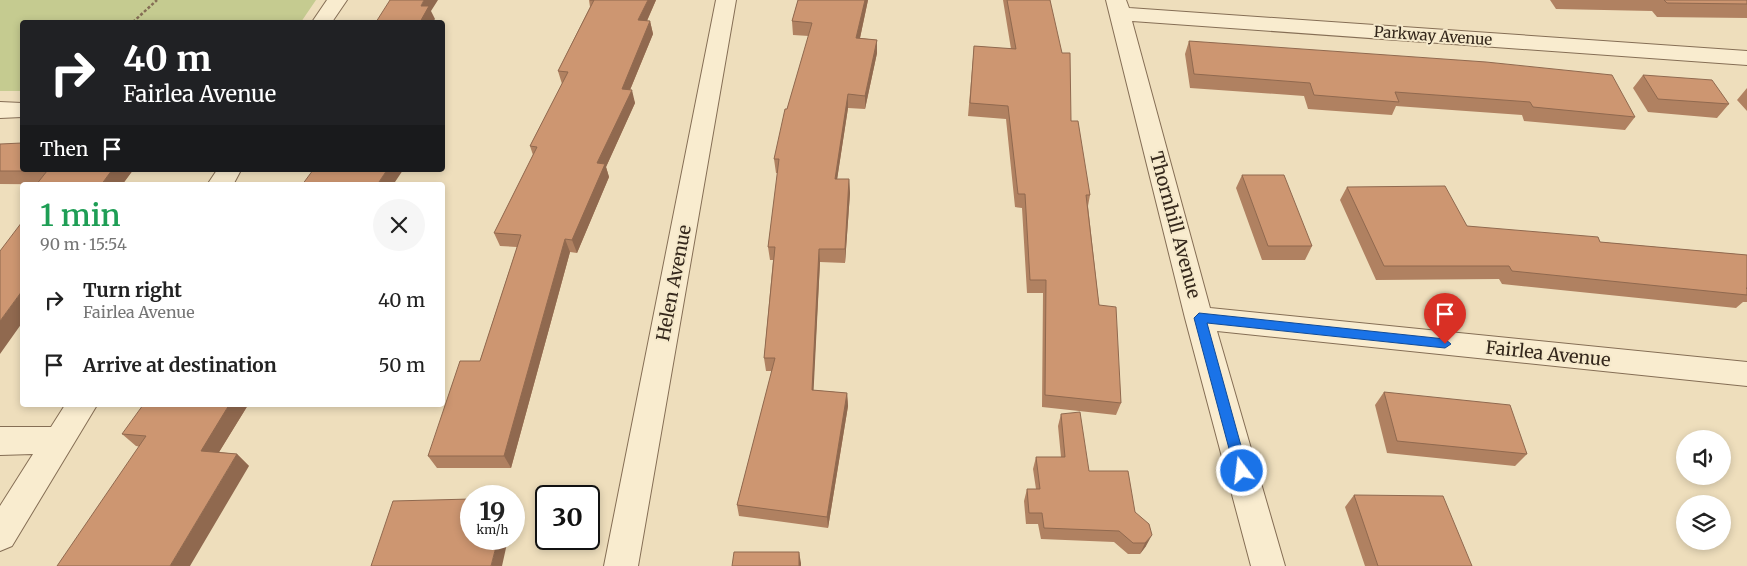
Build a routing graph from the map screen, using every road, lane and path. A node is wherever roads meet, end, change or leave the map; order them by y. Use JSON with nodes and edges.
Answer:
{"nodes":[{"id":1,"x":157,"y":0,"type":"edge"},
{"id":2,"x":337,"y":0,"type":"edge"},
{"id":3,"x":726,"y":0,"type":"edge"},
{"id":4,"x":1118,"y":7,"type":"edge"},
{"id":5,"x":136,"y":20,"type":"edge"},
{"id":6,"x":323,"y":20,"type":"edge"},
{"id":7,"x":1747,"y":58,"type":"edge"},
{"id":8,"x":0,"y":110,"type":"edge"},
{"id":9,"x":20,"y":110,"type":"edge"},
{"id":10,"x":1199,"y":318,"type":"junction"},
{"id":11,"x":1747,"y":374,"type":"edge"},
{"id":12,"x":81,"y":407,"type":"edge"},
{"id":13,"x":60,"y":440,"type":"junction"},
{"id":14,"x":0,"y":442,"type":"edge"},
{"id":15,"x":0,"y":535,"type":"edge"},
{"id":16,"x":620,"y":566,"type":"edge"},
{"id":17,"x":1268,"y":566,"type":"edge"}],
"edges":[{"from":1,"to":5,"type":"path"},
{"from":2,"to":6,"type":"street"},
{"from":3,"to":16,"type":"street","name":"Helen Avenue"},
{"from":4,"to":7,"type":"street","name":"Parkway Avenue"},
{"from":4,"to":10,"type":"street","name":"Thornhill Avenue"},
{"from":8,"to":9,"type":"street"},
{"from":10,"to":11,"type":"street","name":"Fairlea Avenue"},
{"from":10,"to":17,"type":"street","name":"Thornhill Avenue"},
{"from":12,"to":13,"type":"street"},
{"from":13,"to":14,"type":"street"},
{"from":13,"to":15,"type":"street"}]}
